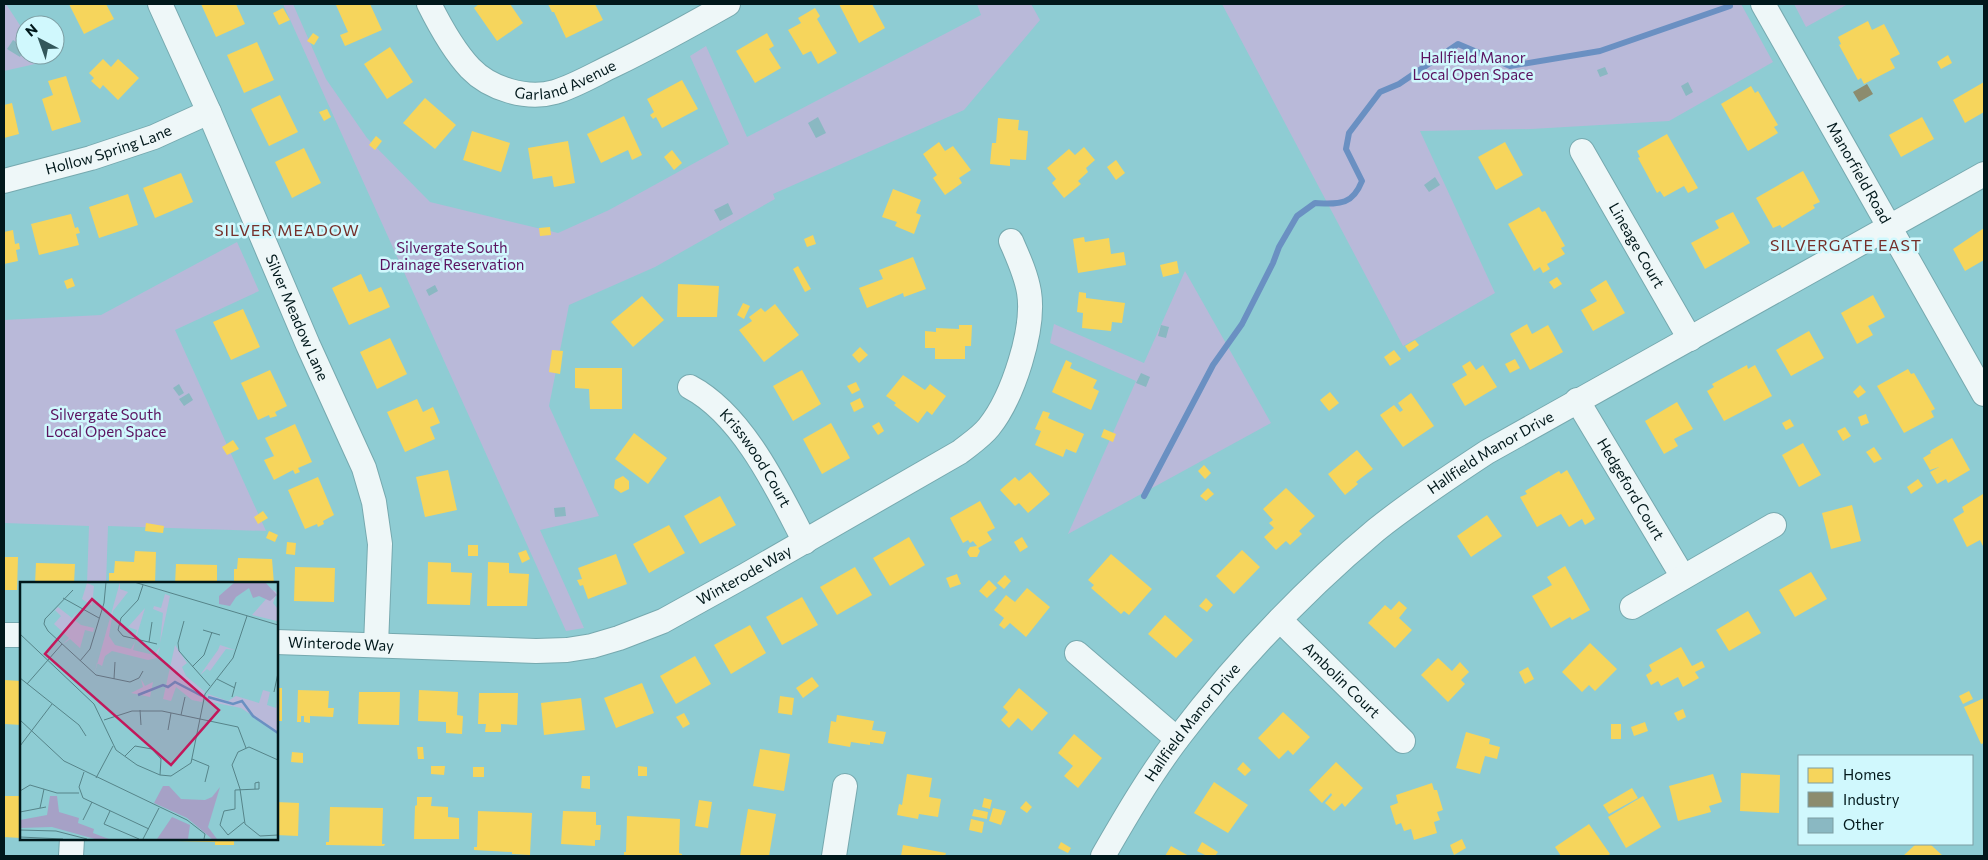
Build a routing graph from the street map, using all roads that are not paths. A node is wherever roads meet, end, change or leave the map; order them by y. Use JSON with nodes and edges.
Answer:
{"nodes":[{"id":1,"x":160,"y":4,"type":"edge"},
{"id":2,"x":429,"y":4,"type":"edge"},
{"id":3,"x":728,"y":4,"type":"edge"},
{"id":4,"x":1763,"y":4,"type":"edge"},
{"id":5,"x":209,"y":112,"type":"junction"},
{"id":6,"x":1582,"y":151,"type":"dead end"},
{"id":7,"x":1984,"y":174,"type":"edge"},
{"id":8,"x":4,"y":182,"type":"edge"},
{"id":9,"x":1890,"y":228,"type":"junction"},
{"id":10,"x":1011,"y":241,"type":"dead end"},
{"id":11,"x":1690,"y":339,"type":"junction"},
{"id":12,"x":690,"y":387,"type":"dead end"},
{"id":13,"x":1984,"y":394,"type":"edge"},
{"id":14,"x":1578,"y":400,"type":"junction"},
{"id":15,"x":1774,"y":525,"type":"dead end"},
{"id":16,"x":805,"y":542,"type":"junction"},
{"id":17,"x":1683,"y":577,"type":"junction"},
{"id":18,"x":1632,"y":607,"type":"dead end"},
{"id":19,"x":1280,"y":620,"type":"junction"},
{"id":20,"x":4,"y":635,"type":"edge"},
{"id":21,"x":20,"y":635,"type":"edge"},
{"id":22,"x":278,"y":642,"type":"edge"},
{"id":23,"x":376,"y":644,"type":"junction"},
{"id":24,"x":1078,"y":653,"type":"dead end"},
{"id":25,"x":1177,"y":739,"type":"junction"},
{"id":26,"x":1403,"y":741,"type":"dead end"},
{"id":27,"x":846,"y":786,"type":"dead end"},
{"id":28,"x":72,"y":840,"type":"edge"},
{"id":29,"x":71,"y":856,"type":"edge"},
{"id":30,"x":834,"y":856,"type":"edge"},
{"id":31,"x":1103,"y":856,"type":"edge"}],
"edges":[{"from":1,"to":5,"type":"street","name":"Silver Meadow Lane"},
{"from":2,"to":3,"type":"street","name":"Garland Avenue"},
{"from":4,"to":9,"type":"street","name":"Manorfield Road"},
{"from":5,"to":8,"type":"street","name":"Hollow Spring Lane"},
{"from":5,"to":23,"type":"street","name":"Silver Meadow Lane"},
{"from":6,"to":11,"type":"street","name":"Lineage Court"},
{"from":7,"to":9,"type":"street","name":"Hallfield Manor Drive"},
{"from":9,"to":11,"type":"street","name":"Hallfield Manor Drive"},
{"from":9,"to":13,"type":"street","name":"Manorfield Road"},
{"from":10,"to":16,"type":"street","name":"Winterode Way"},
{"from":11,"to":14,"type":"street","name":"Hallfield Manor Drive"},
{"from":12,"to":16,"type":"street","name":"Krisswood Court"},
{"from":14,"to":17,"type":"street","name":"Hedgeford Court"},
{"from":14,"to":19,"type":"street","name":"Hallfield Manor Drive"},
{"from":15,"to":17,"type":"street"},
{"from":16,"to":23,"type":"street","name":"Winterode Way"},
{"from":17,"to":18,"type":"street"},
{"from":19,"to":25,"type":"street","name":"Hallfield Manor Drive"},
{"from":19,"to":26,"type":"street","name":"Ambolin Court"},
{"from":20,"to":21,"type":"street"},
{"from":22,"to":23,"type":"street","name":"Winterode Way"},
{"from":24,"to":25,"type":"street"},
{"from":25,"to":31,"type":"street","name":"Hallfield Manor Drive"},
{"from":27,"to":30,"type":"street"},
{"from":28,"to":29,"type":"street"}]}
